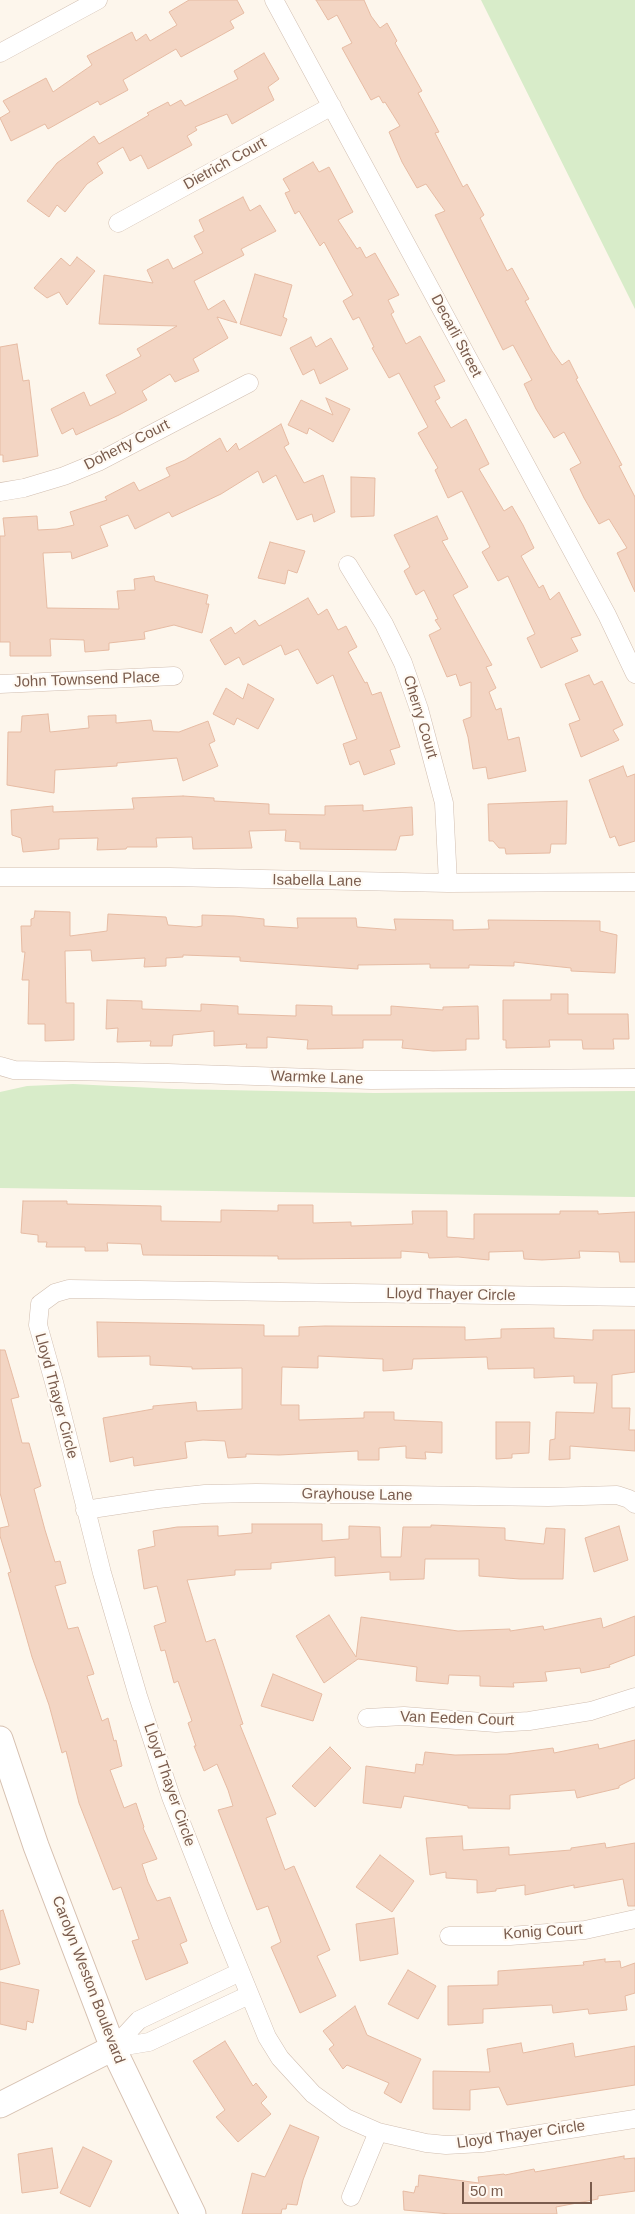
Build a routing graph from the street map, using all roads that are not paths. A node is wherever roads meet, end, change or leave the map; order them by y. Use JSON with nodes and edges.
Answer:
{"nodes":[{"id":1,"x":98,"y":0,"type":"edge"},
{"id":2,"x":274,"y":0,"type":"edge"},
{"id":3,"x":0,"y":53,"type":"edge"},
{"id":4,"x":332,"y":106,"type":"junction"},
{"id":5,"x":118,"y":223,"type":"dead end"},
{"id":6,"x":248,"y":383,"type":"dead end"},
{"id":7,"x":0,"y":492,"type":"edge"},
{"id":8,"x":348,"y":565,"type":"dead end"},
{"id":9,"x":635,"y":674,"type":"edge"},
{"id":10,"x":174,"y":676,"type":"dead end"},
{"id":11,"x":0,"y":684,"type":"edge"},
{"id":12,"x":0,"y":877,"type":"edge"},
{"id":13,"x":635,"y":882,"type":"edge"},
{"id":14,"x":448,"y":883,"type":"junction"},
{"id":15,"x":0,"y":1066,"type":"edge"},
{"id":16,"x":635,"y":1078,"type":"edge"},
{"id":17,"x":635,"y":1297,"type":"edge"},
{"id":18,"x":632,"y":1502,"type":"edge"},
{"id":19,"x":85,"y":1510,"type":"junction"},
{"id":20,"x":635,"y":1697,"type":"edge"},
{"id":21,"x":367,"y":1718,"type":"dead end"},
{"id":22,"x":0,"y":1739,"type":"edge"},
{"id":23,"x":635,"y":1919,"type":"edge"},
{"id":24,"x":449,"y":1936,"type":"dead end"},
{"id":25,"x":240,"y":1972,"type":"junction"},
{"id":26,"x":249,"y":1995,"type":"junction"},
{"id":27,"x":114,"y":2048,"type":"junction"},
{"id":28,"x":0,"y":2105,"type":"edge"},
{"id":29,"x":635,"y":2119,"type":"edge"},
{"id":30,"x":378,"y":2132,"type":"junction"},
{"id":31,"x":351,"y":2197,"type":"dead end"},
{"id":32,"x":193,"y":2214,"type":"edge"}],
"edges":[{"from":1,"to":3,"type":"street"},
{"from":2,"to":4,"type":"street","name":"Decarli Street"},
{"from":4,"to":5,"type":"street","name":"Dietrich Court"},
{"from":4,"to":9,"type":"street","name":"Decarli Street"},
{"from":6,"to":7,"type":"street","name":"Doherty Court"},
{"from":8,"to":14,"type":"street","name":"Cherry Court"},
{"from":10,"to":11,"type":"street","name":"John Townsend Place"},
{"from":12,"to":14,"type":"street","name":"Isabella Lane"},
{"from":13,"to":14,"type":"street","name":"Isabella Lane"},
{"from":15,"to":16,"type":"street","name":"Warmke Lane"},
{"from":17,"to":19,"type":"street","name":"Lloyd Thayer Circle"},
{"from":18,"to":19,"type":"street","name":"Grayhouse Lane"},
{"from":19,"to":25,"type":"street","name":"Lloyd Thayer Circle"},
{"from":20,"to":21,"type":"street","name":"Van Eeden Court"},
{"from":22,"to":27,"type":"street","name":"Carolyn Weston Boulevard"},
{"from":23,"to":24,"type":"street","name":"Konig Court"},
{"from":25,"to":26,"type":"street","name":"Lloyd Thayer Circle"},
{"from":25,"to":27,"type":"street"},
{"from":26,"to":27,"type":"street"},
{"from":26,"to":30,"type":"street","name":"Lloyd Thayer Circle"},
{"from":27,"to":28,"type":"street"},
{"from":27,"to":32,"type":"street","name":"Carolyn Weston Boulevard"},
{"from":29,"to":30,"type":"street","name":"Lloyd Thayer Circle"},
{"from":30,"to":31,"type":"street"}]}
